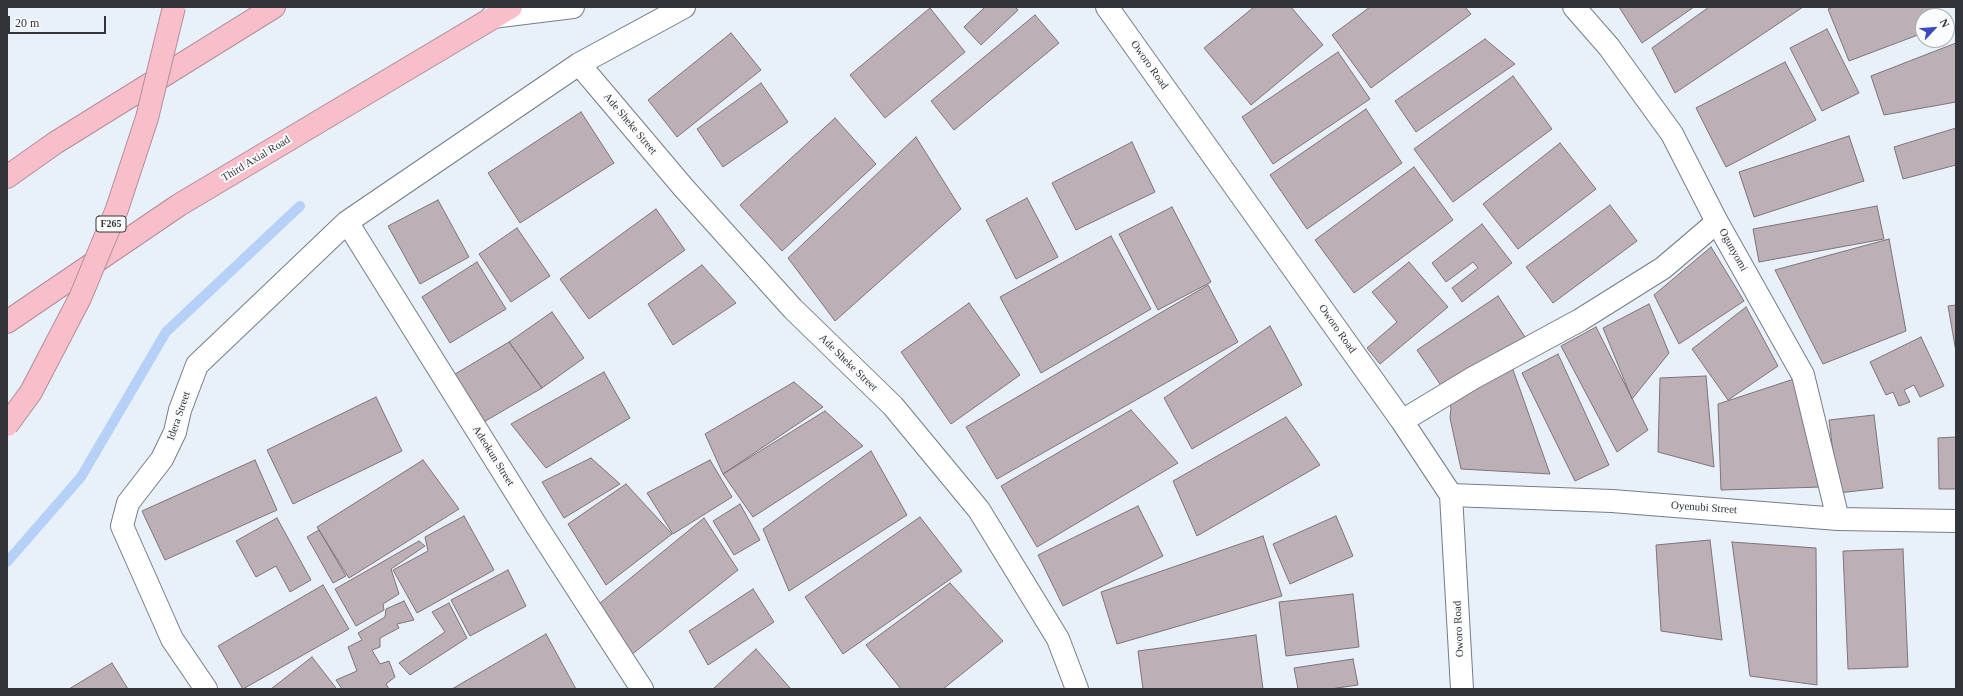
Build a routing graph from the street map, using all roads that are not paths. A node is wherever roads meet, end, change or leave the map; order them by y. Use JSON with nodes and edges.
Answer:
{"nodes":[{"id":1,"x":174,"y":7,"type":"edge"},
{"id":2,"x":274,"y":7,"type":"edge"},
{"id":3,"x":511,"y":7,"type":"edge"},
{"id":4,"x":573,"y":7,"type":"edge"},
{"id":5,"x":684,"y":7,"type":"edge"},
{"id":6,"x":1107,"y":7,"type":"edge"},
{"id":7,"x":1574,"y":7,"type":"edge"},
{"id":8,"x":492,"y":17,"type":"junction"},
{"id":9,"x":580,"y":64,"type":"junction"},
{"id":10,"x":7,"y":177,"type":"edge"},
{"id":11,"x":347,"y":222,"type":"junction"},
{"id":12,"x":1717,"y":222,"type":"junction"},
{"id":13,"x":7,"y":322,"type":"edge"},
{"id":14,"x":1402,"y":421,"type":"junction"},
{"id":15,"x":7,"y":426,"type":"edge"},
{"id":16,"x":1451,"y":495,"type":"junction"},
{"id":17,"x":1838,"y":519,"type":"junction"},
{"id":18,"x":1956,"y":521,"type":"edge"},
{"id":19,"x":206,"y":689,"type":"edge"},
{"id":20,"x":642,"y":689,"type":"edge"},
{"id":21,"x":1077,"y":689,"type":"edge"},
{"id":22,"x":1462,"y":689,"type":"edge"}],
"edges":[{"from":1,"to":15,"type":"highway","number":"F265","bridge":true},
{"from":2,"to":10,"type":"highway"},
{"from":3,"to":8,"type":"highway","name":"Third Axial Road"},
{"from":4,"to":8,"type":"street"},
{"from":5,"to":9,"type":"street","name":"Idera Street"},
{"from":6,"to":14,"type":"street","name":"Oworo Road"},
{"from":7,"to":12,"type":"street","name":"Ogunyomi"},
{"from":8,"to":13,"type":"highway","name":"Third Axial Road"},
{"from":9,"to":11,"type":"street","name":"Idera Street"},
{"from":9,"to":21,"type":"street","name":"Ade Sheke Street"},
{"from":11,"to":19,"type":"street","name":"Idera Street"},
{"from":11,"to":20,"type":"street","name":"Adeokun Street"},
{"from":12,"to":14,"type":"street"},
{"from":12,"to":17,"type":"street","name":"Ogunyomi"},
{"from":14,"to":16,"type":"street","name":"Oworo Road"},
{"from":16,"to":17,"type":"street","name":"Oyenubi Street"},
{"from":16,"to":22,"type":"street","name":"Oworo Road"},
{"from":17,"to":18,"type":"street","name":"Oyenubi Street"}]}
